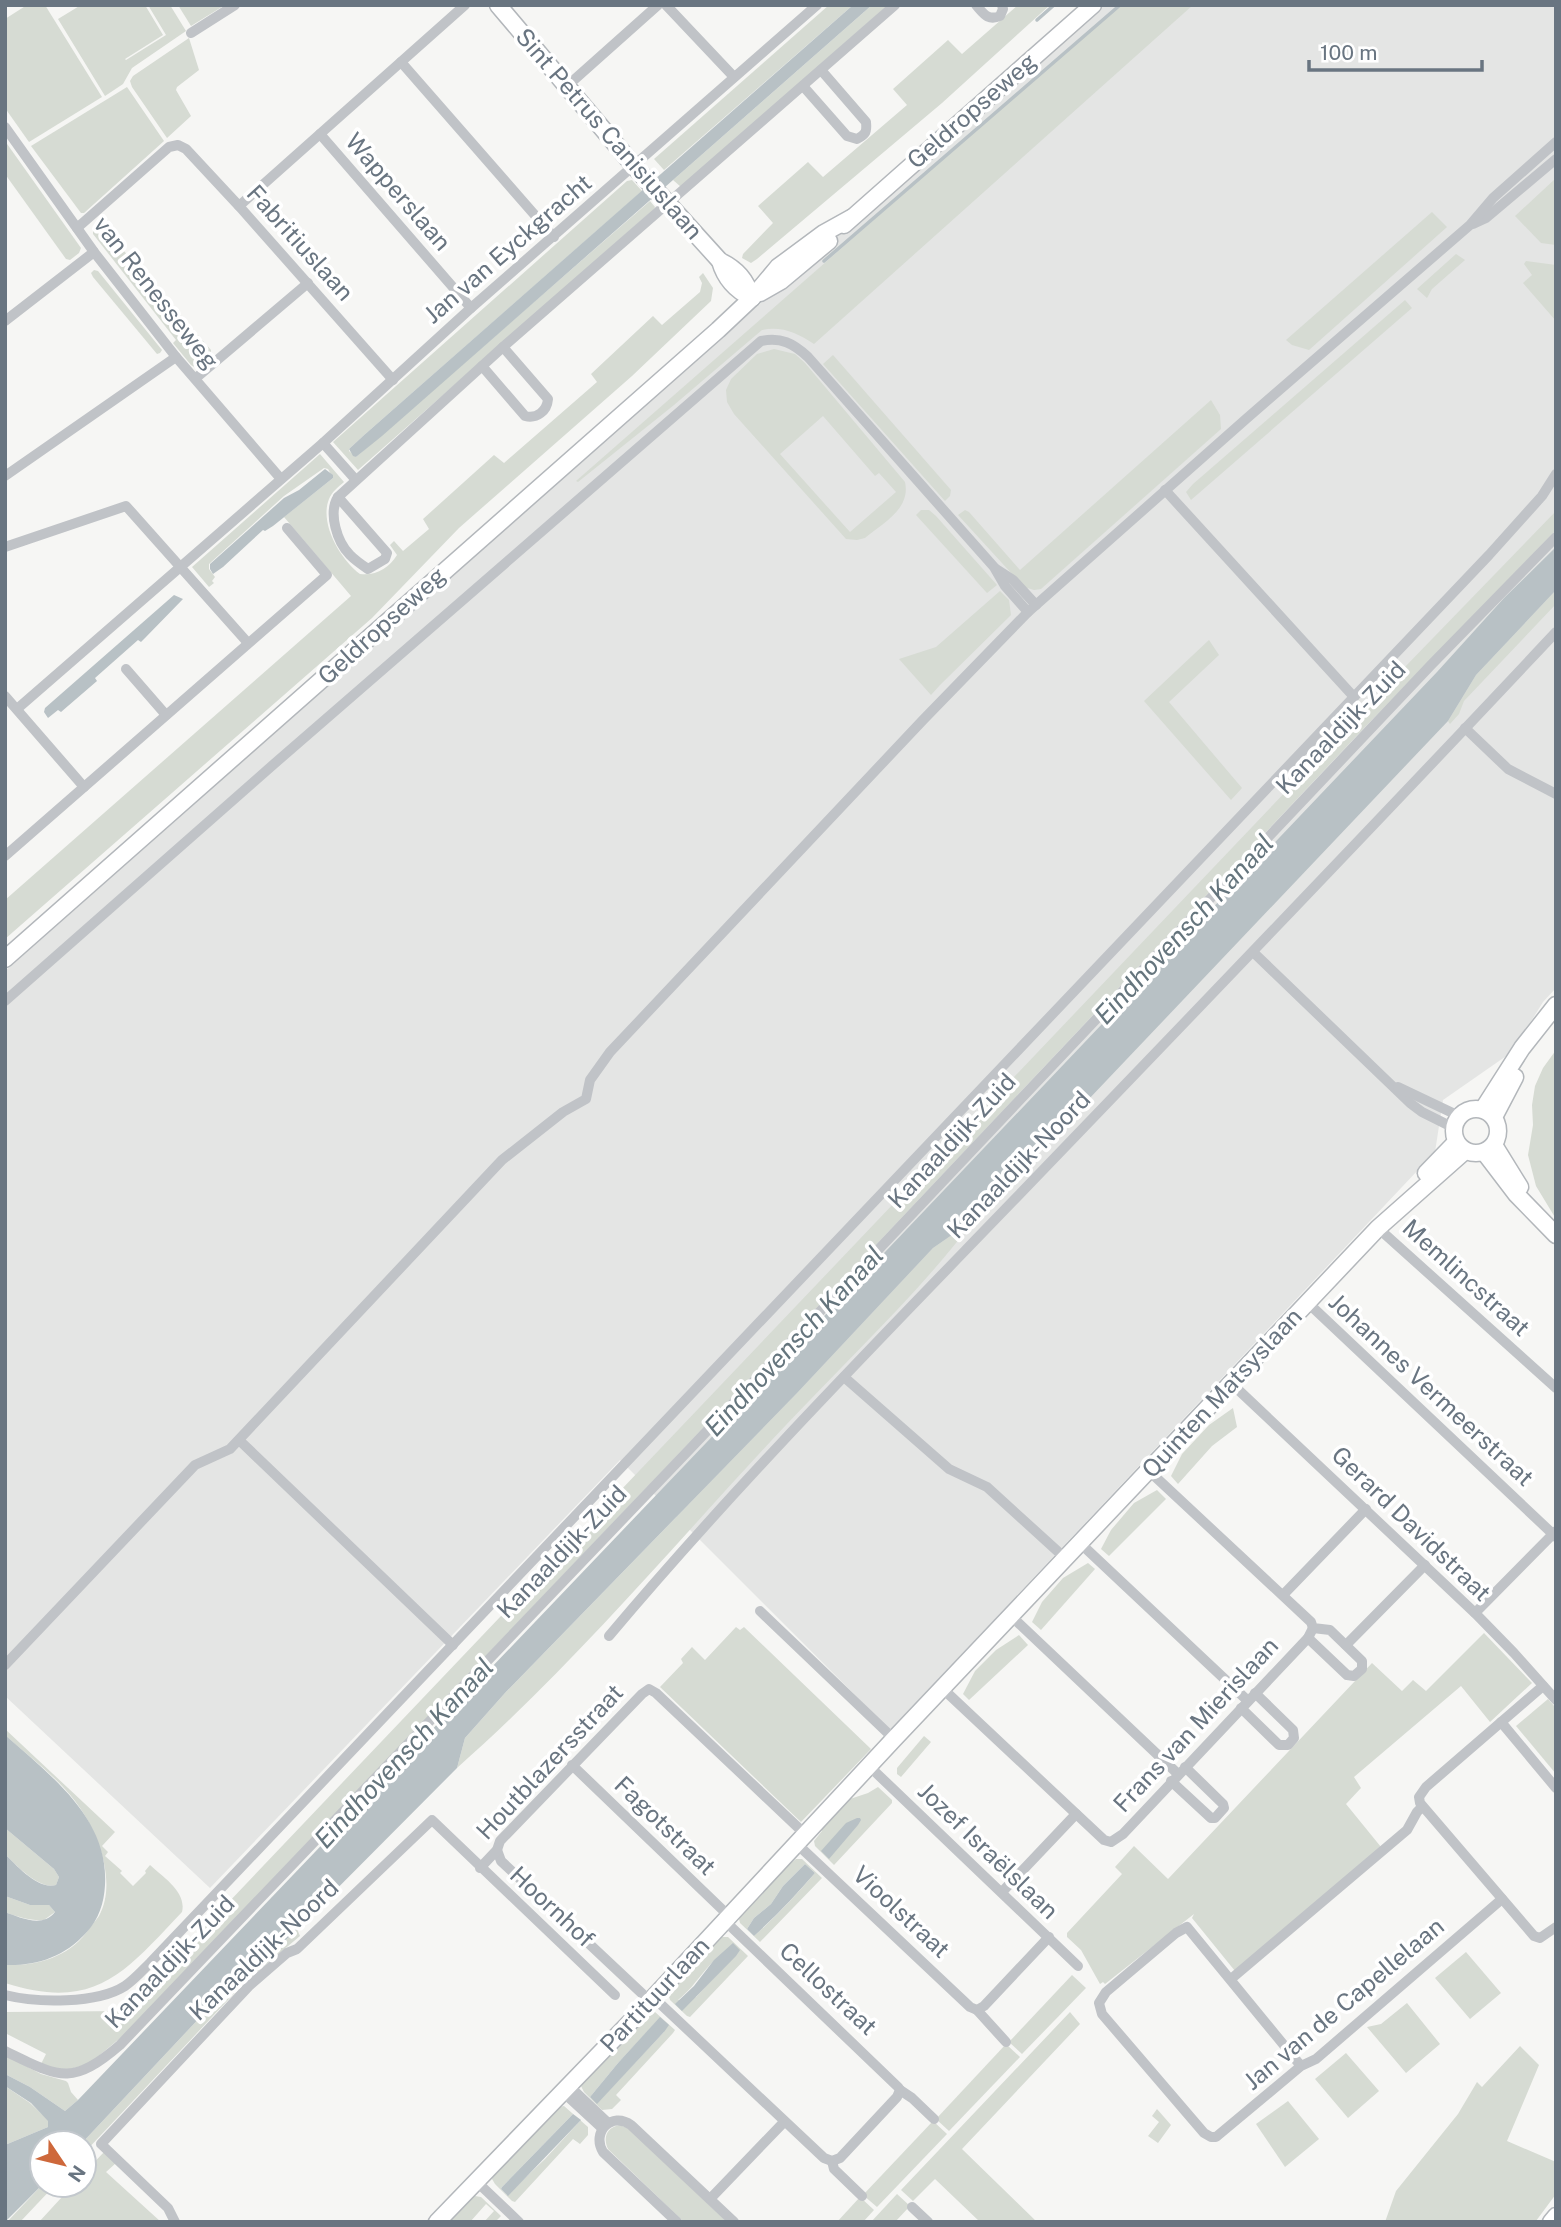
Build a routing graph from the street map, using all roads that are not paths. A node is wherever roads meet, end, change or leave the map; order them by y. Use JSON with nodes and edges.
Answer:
{"nodes":[{"id":1,"x":234,"y":5,"type":"edge"},
{"id":2,"x":465,"y":5,"type":"edge"},
{"id":3,"x":498,"y":5,"type":"edge"},
{"id":4,"x":658,"y":5,"type":"edge"},
{"id":5,"x":666,"y":5,"type":"edge"},
{"id":6,"x":797,"y":5,"type":"edge"},
{"id":7,"x":817,"y":5,"type":"edge"},
{"id":8,"x":895,"y":5,"type":"edge"},
{"id":9,"x":976,"y":5,"type":"edge"},
{"id":10,"x":1002,"y":5,"type":"edge"},
{"id":11,"x":1093,"y":5,"type":"edge"},
{"id":12,"x":806,"y":15,"type":"junction"},
{"id":13,"x":191,"y":33,"type":"dead end"},
{"id":14,"x":401,"y":62,"type":"junction"},
{"id":15,"x":821,"y":70,"type":"junction"},
{"id":16,"x":734,"y":77,"type":"junction"},
{"id":17,"x":803,"y":86,"type":"junction"},
{"id":18,"x":566,"y":87,"type":"junction"},
{"id":19,"x":5,"y":127,"type":"edge"},
{"id":20,"x":320,"y":134,"type":"junction"},
{"id":21,"x":1556,"y":142,"type":"edge"},
{"id":22,"x":1556,"y":159,"type":"edge"},
{"id":23,"x":639,"y":171,"type":"junction"},
{"id":24,"x":665,"y":200,"type":"junction"},
{"id":25,"x":239,"y":206,"type":"junction"},
{"id":26,"x":1470,"y":225,"type":"junction"},
{"id":27,"x":77,"y":228,"type":"junction"},
{"id":28,"x":554,"y":237,"type":"junction"},
{"id":29,"x":94,"y":252,"type":"junction"},
{"id":30,"x":308,"y":284,"type":"junction"},
{"id":31,"x":752,"y":298,"type":"junction"},
{"id":32,"x":471,"y":308,"type":"junction"},
{"id":33,"x":5,"y":321,"type":"edge"},
{"id":34,"x":503,"y":346,"type":"junction"},
{"id":35,"x":176,"y":357,"type":"junction"},
{"id":36,"x":482,"y":366,"type":"junction"},
{"id":37,"x":196,"y":378,"type":"junction"},
{"id":38,"x":393,"y":380,"type":"junction"},
{"id":39,"x":323,"y":443,"type":"junction"},
{"id":40,"x":1556,"y":474,"type":"edge"},
{"id":41,"x":5,"y":476,"type":"edge"},
{"id":42,"x":281,"y":479,"type":"junction"},
{"id":43,"x":355,"y":479,"type":"junction"},
{"id":44,"x":1166,"y":490,"type":"junction"},
{"id":45,"x":338,"y":497,"type":"junction"},
{"id":46,"x":287,"y":528,"type":"dead end"},
{"id":47,"x":1556,"y":537,"type":"edge"},
{"id":48,"x":5,"y":547,"type":"edge"},
{"id":49,"x":180,"y":566,"type":"junction"},
{"id":50,"x":1032,"y":608,"type":"junction"},
{"id":51,"x":1556,"y":632,"type":"edge"},
{"id":52,"x":248,"y":643,"type":"junction"},
{"id":53,"x":126,"y":669,"type":"dead end"},
{"id":54,"x":5,"y":696,"type":"edge"},
{"id":55,"x":1354,"y":697,"type":"junction"},
{"id":56,"x":17,"y":709,"type":"junction"},
{"id":57,"x":166,"y":715,"type":"junction"},
{"id":58,"x":1465,"y":728,"type":"junction"},
{"id":59,"x":84,"y":787,"type":"junction"},
{"id":60,"x":1556,"y":794,"type":"edge"},
{"id":61,"x":5,"y":856,"type":"edge"},
{"id":62,"x":1253,"y":952,"type":"junction"},
{"id":63,"x":7,"y":956,"type":"edge"},
{"id":64,"x":5,"y":1001,"type":"edge"},
{"id":65,"x":1556,"y":1005,"type":"edge"},
{"id":66,"x":1488,"y":1113,"type":"junction"},
{"id":67,"x":1459,"y":1134,"type":"junction"},
{"id":68,"x":1489,"y":1149,"type":"junction"},
{"id":69,"x":1378,"y":1228,"type":"junction"},
{"id":70,"x":1556,"y":1235,"type":"edge"},
{"id":71,"x":1307,"y":1302,"type":"junction"},
{"id":72,"x":844,"y":1377,"type":"junction"},
{"id":73,"x":1231,"y":1383,"type":"junction"},
{"id":74,"x":1556,"y":1388,"type":"edge"},
{"id":75,"x":239,"y":1440,"type":"junction"},
{"id":76,"x":1149,"y":1470,"type":"junction"},
{"id":77,"x":1366,"y":1509,"type":"junction"},
{"id":78,"x":1555,"y":1534,"type":"edge"},
{"id":79,"x":1080,"y":1543,"type":"junction"},
{"id":80,"x":1065,"y":1558,"type":"junction"},
{"id":81,"x":1425,"y":1565,"type":"junction"},
{"id":82,"x":1283,"y":1595,"type":"junction"},
{"id":83,"x":760,"y":1611,"type":"dead end"},
{"id":84,"x":1475,"y":1613,"type":"junction"},
{"id":85,"x":1011,"y":1616,"type":"junction"},
{"id":86,"x":1310,"y":1633,"type":"junction"},
{"id":87,"x":609,"y":1636,"type":"dead end"},
{"id":88,"x":453,"y":1645,"type":"junction"},
{"id":89,"x":1346,"y":1645,"type":"junction"},
{"id":90,"x":5,"y":1665,"type":"edge"},
{"id":91,"x":1544,"y":1686,"type":"junction"},
{"id":92,"x":942,"y":1688,"type":"junction"},
{"id":93,"x":1556,"y":1700,"type":"edge"},
{"id":94,"x":1248,"y":1701,"type":"junction"},
{"id":95,"x":1500,"y":1722,"type":"junction"},
{"id":96,"x":894,"y":1739,"type":"junction"},
{"id":97,"x":572,"y":1765,"type":"junction"},
{"id":98,"x":869,"y":1766,"type":"junction"},
{"id":99,"x":1178,"y":1774,"type":"junction"},
{"id":100,"x":1556,"y":1788,"type":"edge"},
{"id":101,"x":1422,"y":1807,"type":"junction"},
{"id":102,"x":1076,"y":1814,"type":"junction"},
{"id":103,"x":432,"y":1820,"type":"joint"},
{"id":104,"x":801,"y":1840,"type":"junction"},
{"id":105,"x":497,"y":1850,"type":"junction"},
{"id":106,"x":480,"y":1868,"type":"junction"},
{"id":107,"x":1002,"y":1892,"type":"junction"},
{"id":108,"x":1502,"y":1899,"type":"junction"},
{"id":109,"x":727,"y":1919,"type":"junction"},
{"id":110,"x":1556,"y":1927,"type":"edge"},
{"id":111,"x":1049,"y":1937,"type":"junction"},
{"id":112,"x":1078,"y":1966,"type":"dead end"},
{"id":113,"x":1231,"y":1979,"type":"junction"},
{"id":114,"x":5,"y":1995,"type":"edge"},
{"id":115,"x":615,"y":1995,"type":"dead end"},
{"id":116,"x":652,"y":1999,"type":"junction"},
{"id":117,"x":977,"y":2010,"type":"junction"},
{"id":118,"x":1006,"y":2042,"type":"dead end"},
{"id":119,"x":5,"y":2051,"type":"edge"},
{"id":120,"x":1301,"y":2066,"type":"junction"},
{"id":121,"x":566,"y":2089,"type":"junction"},
{"id":122,"x":900,"y":2090,"type":"junction"},
{"id":123,"x":934,"y":2119,"type":"dead end"},
{"id":124,"x":784,"y":2122,"type":"junction"},
{"id":125,"x":605,"y":2126,"type":"junction"},
{"id":126,"x":832,"y":2161,"type":"junction"},
{"id":127,"x":476,"y":2181,"type":"junction"},
{"id":128,"x":862,"y":2196,"type":"dead end"},
{"id":129,"x":710,"y":2199,"type":"junction"},
{"id":130,"x":912,"y":2207,"type":"dead end"},
{"id":131,"x":1556,"y":2216,"type":"edge"},
{"id":132,"x":176,"y":2222,"type":"edge"},
{"id":133,"x":437,"y":2222,"type":"edge"},
{"id":134,"x":519,"y":2222,"type":"edge"},
{"id":135,"x":677,"y":2222,"type":"edge"},
{"id":136,"x":734,"y":2222,"type":"edge"},
{"id":137,"x":928,"y":2222,"type":"edge"},
{"id":138,"x":1551,"y":2222,"type":"edge"}],
"edges":[{"from":1,"to":13,"type":"street"},
{"from":2,"to":14,"type":"street"},
{"from":3,"to":18,"type":"main road","name":"Sint Petrus Canisiuslaan"},
{"from":4,"to":18,"type":"street"},
{"from":5,"to":16,"type":"street"},
{"from":6,"to":12,"type":"street"},
{"from":7,"to":12,"type":"street","name":"Jan van Eyckgracht"},
{"from":8,"to":15,"type":"street"},
{"from":9,"to":10,"type":"street"},
{"from":11,"to":31,"type":"main road","name":"Geldropseweg"},
{"from":12,"to":16,"type":"street","name":"Jan van Eyckgracht"},
{"from":14,"to":20,"type":"street"},
{"from":14,"to":28,"type":"street"},
{"from":15,"to":17,"type":"street"},
{"from":15,"to":17,"type":"street"},
{"from":16,"to":23,"type":"street","name":"Jan van Eyckgracht"},
{"from":17,"to":24,"type":"street"},
{"from":18,"to":23,"type":"main road","name":"Sint Petrus Canisiuslaan"},
{"from":19,"to":27,"type":"street","name":"van Renesseweg"},
{"from":20,"to":25,"type":"street"},
{"from":20,"to":32,"type":"street","name":"Wapperslaan"},
{"from":21,"to":26,"type":"street"},
{"from":22,"to":26,"type":"street"},
{"from":23,"to":24,"type":"main road","name":"Sint Petrus Canisiuslaan"},
{"from":23,"to":28,"type":"street","name":"Jan van Eyckgracht"},
{"from":24,"to":31,"type":"main road","name":"Sint Petrus Canisiuslaan"},
{"from":24,"to":34,"type":"street"},
{"from":25,"to":27,"type":"street","name":"Fabritiuslaan"},
{"from":25,"to":30,"type":"street","name":"Fabritiuslaan"},
{"from":26,"to":44,"type":"street"},
{"from":27,"to":29,"type":"street","name":"van Renesseweg"},
{"from":28,"to":32,"type":"street","name":"Jan van Eyckgracht"},
{"from":29,"to":33,"type":"street"},
{"from":29,"to":35,"type":"street","name":"van Renesseweg"},
{"from":30,"to":37,"type":"street"},
{"from":30,"to":38,"type":"street","name":"Fabritiuslaan"},
{"from":31,"to":63,"type":"main road","name":"Geldropseweg"},
{"from":32,"to":38,"type":"street","name":"Jan van Eyckgracht"},
{"from":34,"to":36,"type":"street"},
{"from":34,"to":36,"type":"street"},
{"from":35,"to":37,"type":"street","name":"van Renesseweg"},
{"from":35,"to":41,"type":"street"},
{"from":36,"to":43,"type":"street"},
{"from":37,"to":42,"type":"street","name":"van Renesseweg"},
{"from":38,"to":39,"type":"street","name":"Jan van Eyckgracht"},
{"from":39,"to":42,"type":"street","name":"Jan van Eyckgracht"},
{"from":39,"to":43,"type":"street"},
{"from":40,"to":55,"type":"street"},
{"from":42,"to":49,"type":"street","name":"Jan van Eyckgracht"},
{"from":43,"to":45,"type":"street"},
{"from":44,"to":50,"type":"street"},
{"from":44,"to":55,"type":"street"},
{"from":45,"to":45,"type":"street"},
{"from":46,"to":52,"type":"street"},
{"from":47,"to":119,"type":"street","name":"Kanaaldijk-Zuid"},
{"from":48,"to":49,"type":"street"},
{"from":49,"to":52,"type":"street"},
{"from":49,"to":56,"type":"street","name":"Jan van Eyckgracht"},
{"from":50,"to":64,"type":"street"},
{"from":50,"to":75,"type":"street"},
{"from":51,"to":58,"type":"street","name":"Kanaaldijk-Noord"},
{"from":52,"to":57,"type":"street"},
{"from":53,"to":57,"type":"street"},
{"from":54,"to":56,"type":"street"},
{"from":55,"to":88,"type":"street"},
{"from":56,"to":59,"type":"street"},
{"from":57,"to":59,"type":"street"},
{"from":58,"to":60,"type":"street"},
{"from":58,"to":62,"type":"street","name":"Kanaaldijk-Noord"},
{"from":59,"to":61,"type":"street"},
{"from":62,"to":67,"type":"street"},
{"from":62,"to":72,"type":"street","name":"Kanaaldijk-Noord"},
{"from":65,"to":66,"type":"main road"},
{"from":66,"to":67,"type":"main road"},
{"from":66,"to":68,"type":"main road"},
{"from":67,"to":68,"type":"main road"},
{"from":67,"to":69,"type":"main road","name":"Quinten Matsyslaan"},
{"from":68,"to":70,"type":"main road"},
{"from":69,"to":71,"type":"main road","name":"Quinten Matsyslaan"},
{"from":69,"to":74,"type":"street","name":"Memlincstraat"},
{"from":71,"to":73,"type":"main road","name":"Quinten Matsyslaan"},
{"from":71,"to":78,"type":"street","name":"Johannes Vermeerstraat"},
{"from":72,"to":80,"type":"street"},
{"from":72,"to":87,"type":"street","name":"Kanaaldijk-Noord"},
{"from":73,"to":76,"type":"main road","name":"Quinten Matsyslaan"},
{"from":73,"to":77,"type":"street","name":"Gerard Davidstraat"},
{"from":75,"to":88,"type":"street"},
{"from":75,"to":90,"type":"street"},
{"from":76,"to":79,"type":"main road","name":"Quinten Matsyslaan"},
{"from":76,"to":82,"type":"street"},
{"from":77,"to":81,"type":"street","name":"Gerard Davidstraat"},
{"from":77,"to":82,"type":"street"},
{"from":78,"to":84,"type":"street"},
{"from":79,"to":80,"type":"main road","name":"Quinten Matsyslaan"},
{"from":79,"to":94,"type":"street"},
{"from":80,"to":85,"type":"main road","name":"Quinten Matsyslaan"},
{"from":81,"to":84,"type":"street","name":"Gerard Davidstraat"},
{"from":81,"to":89,"type":"street"},
{"from":82,"to":86,"type":"street"},
{"from":83,"to":96,"type":"street"},
{"from":84,"to":91,"type":"street","name":"Gerard Davidstraat"},
{"from":85,"to":92,"type":"main road","name":"Quinten Matsyslaan"},
{"from":85,"to":99,"type":"street"},
{"from":86,"to":89,"type":"street"},
{"from":86,"to":89,"type":"street"},
{"from":86,"to":94,"type":"street","name":"Frans van Mierislaan"},
{"from":88,"to":114,"type":"street"},
{"from":91,"to":93,"type":"street","name":"Gerard Davidstraat"},
{"from":91,"to":95,"type":"street"},
{"from":92,"to":96,"type":"main road","name":"Quinten Matsyslaan"},
{"from":92,"to":102,"type":"street"},
{"from":94,"to":94,"type":"street"},
{"from":94,"to":99,"type":"street","name":"Frans van Mierislaan"},
{"from":95,"to":100,"type":"street"},
{"from":95,"to":101,"type":"street"},
{"from":96,"to":98,"type":"main road","name":"Quinten Matsyslaan"},
{"from":97,"to":104,"type":"street","name":"Houtblazersstraat"},
{"from":97,"to":105,"type":"street","name":"Houtblazersstraat"},
{"from":97,"to":109,"type":"street","name":"Fagotstraat"},
{"from":98,"to":104,"type":"main road","name":"Partituurlaan"},
{"from":98,"to":107,"type":"street","name":"Jozef Israëlslaan"},
{"from":99,"to":102,"type":"street","name":"Frans van Mierislaan"},
{"from":101,"to":108,"type":"street"},
{"from":101,"to":113,"type":"street"},
{"from":102,"to":107,"type":"street"},
{"from":103,"to":106,"type":"street","name":"Hoornhof"},
{"from":103,"to":132,"type":"street","name":"Kanaaldijk-Noord"},
{"from":104,"to":109,"type":"main road","name":"Partituurlaan"},
{"from":104,"to":117,"type":"street","name":"Vioolstraat"},
{"from":105,"to":106,"type":"street","name":"Houtblazersstraat"},
{"from":105,"to":116,"type":"street"},
{"from":106,"to":115,"type":"street","name":"Hoornhof"},
{"from":107,"to":111,"type":"street","name":"Jozef Israëlslaan"},
{"from":108,"to":110,"type":"street"},
{"from":108,"to":120,"type":"street","name":"Jan van de Capellelaan"},
{"from":109,"to":116,"type":"main road","name":"Partituurlaan"},
{"from":109,"to":122,"type":"street","name":"Cellostraat"},
{"from":111,"to":112,"type":"street","name":"Jozef Israëlslaan"},
{"from":111,"to":117,"type":"street"},
{"from":113,"to":120,"type":"street"},
{"from":113,"to":120,"type":"street","name":"Jan van de Capellelaan"},
{"from":116,"to":121,"type":"main road","name":"Partituurlaan"},
{"from":116,"to":124,"type":"street"},
{"from":117,"to":118,"type":"street","name":"Vioolstraat"},
{"from":121,"to":125,"type":"street"},
{"from":121,"to":127,"type":"main road","name":"Partituurlaan"},
{"from":122,"to":123,"type":"street","name":"Cellostraat"},
{"from":122,"to":126,"type":"street"},
{"from":124,"to":126,"type":"street"},
{"from":124,"to":129,"type":"street"},
{"from":125,"to":129,"type":"street"},
{"from":125,"to":135,"type":"street"},
{"from":126,"to":128,"type":"street"},
{"from":127,"to":133,"type":"main road","name":"Partituurlaan"},
{"from":127,"to":134,"type":"street"},
{"from":129,"to":136,"type":"street"},
{"from":130,"to":137,"type":"street"},
{"from":131,"to":138,"type":"main road"}]}
